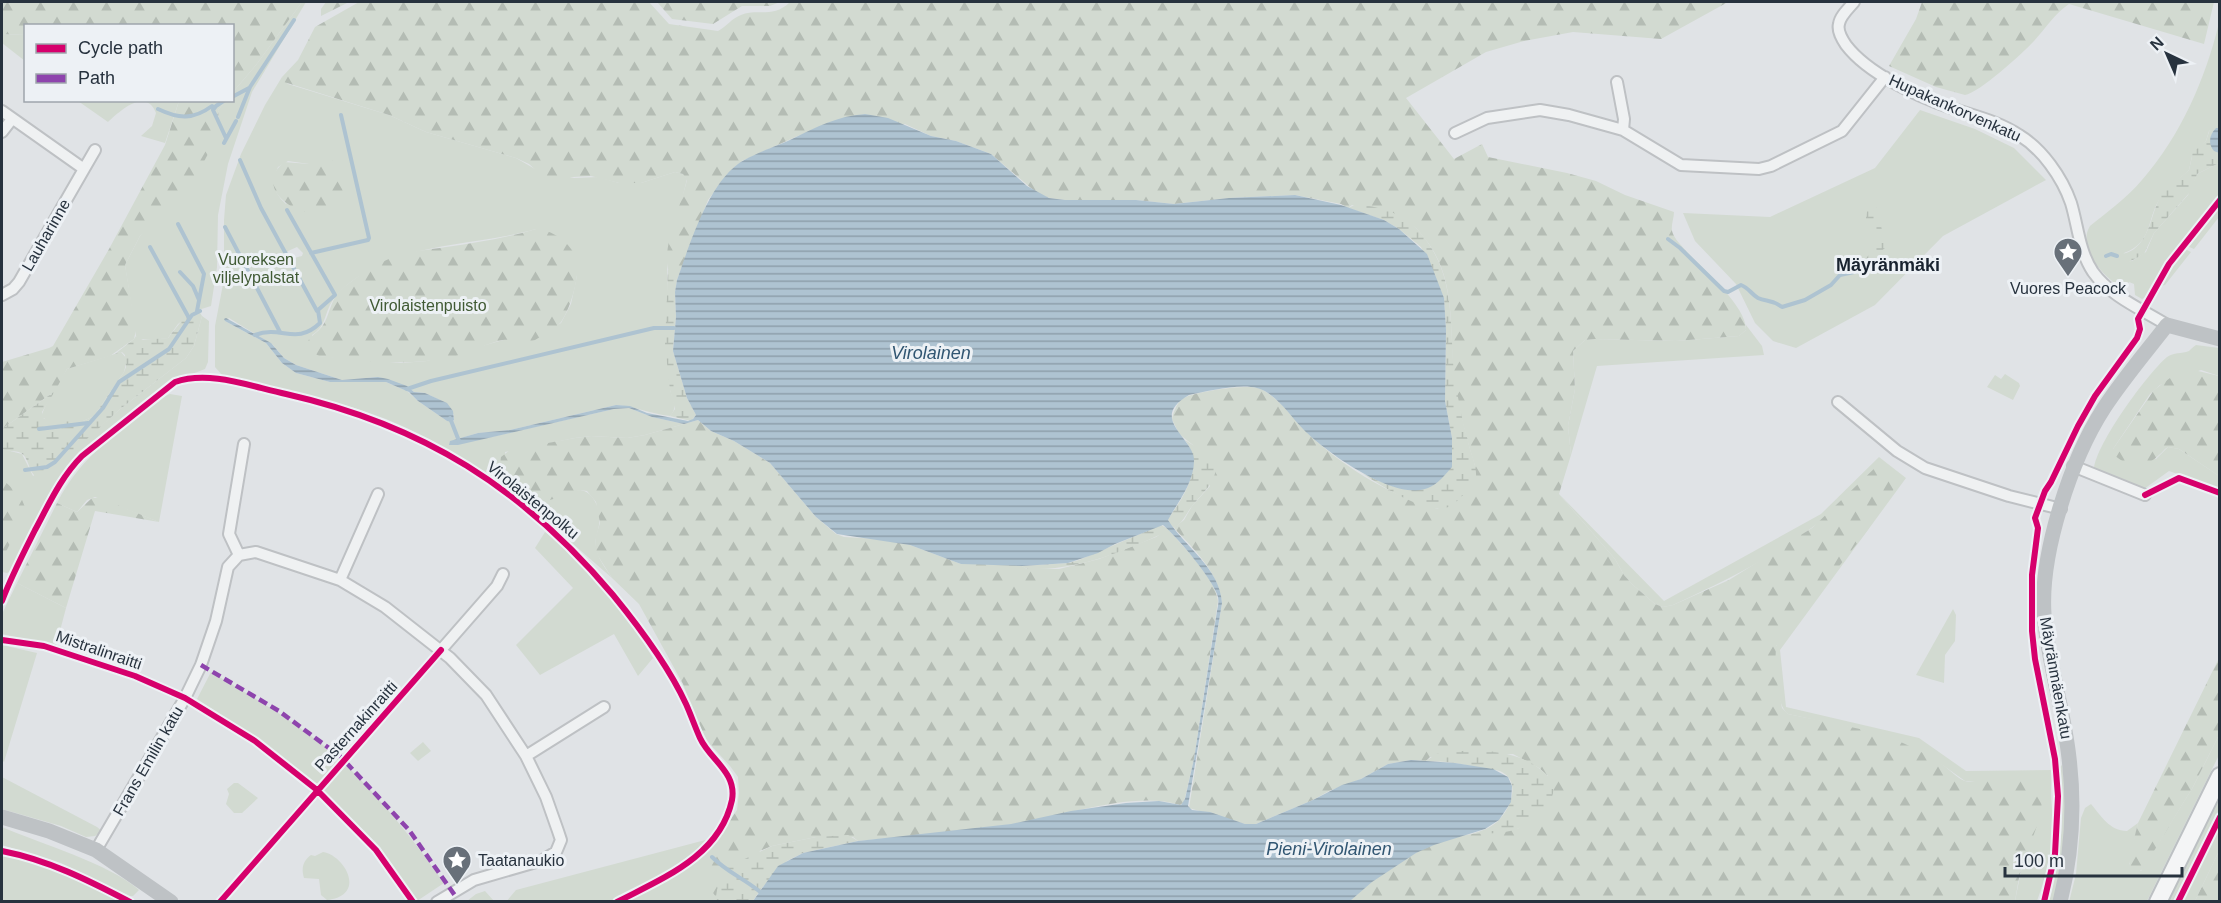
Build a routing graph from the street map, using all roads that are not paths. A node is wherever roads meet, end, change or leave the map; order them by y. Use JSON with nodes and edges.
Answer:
{"nodes":[{"id":1,"x":1854,"y":2,"type":"edge"},
{"id":2,"x":1885,"y":77,"type":"junction"},
{"id":3,"x":1617,"y":82,"type":"dead end"},
{"id":4,"x":2,"y":111,"type":"edge"},
{"id":5,"x":12,"y":119,"type":"junction"},
{"id":6,"x":1623,"y":130,"type":"junction"},
{"id":7,"x":2,"y":132,"type":"edge"},
{"id":8,"x":1455,"y":133,"type":"dead end"},
{"id":9,"x":95,"y":150,"type":"dead end"},
{"id":10,"x":84,"y":169,"type":"junction"},
{"id":11,"x":2,"y":295,"type":"edge"},
{"id":12,"x":2167,"y":325,"type":"junction"},
{"id":13,"x":2220,"y":339,"type":"edge"},
{"id":14,"x":1838,"y":402,"type":"dead end"},
{"id":15,"x":244,"y":444,"type":"dead end"},
{"id":16,"x":2073,"y":466,"type":"junction"},
{"id":17,"x":378,"y":494,"type":"dead end"},
{"id":18,"x":2145,"y":495,"type":"dead end"},
{"id":19,"x":2061,"y":509,"type":"junction"},
{"id":20,"x":238,"y":555,"type":"junction"},
{"id":21,"x":503,"y":574,"type":"dead end"},
{"id":22,"x":339,"y":580,"type":"junction"},
{"id":23,"x":441,"y":650,"type":"junction"},
{"id":24,"x":604,"y":707,"type":"dead end"},
{"id":25,"x":526,"y":756,"type":"junction"},
{"id":26,"x":2220,"y":776,"type":"edge"},
{"id":27,"x":2,"y":817,"type":"edge"},
{"id":28,"x":96,"y":850,"type":"junction"},
{"id":29,"x":439,"y":900,"type":"edge"},
{"id":30,"x":171,"y":902,"type":"edge"},
{"id":31,"x":2060,"y":902,"type":"edge"},
{"id":32,"x":2158,"y":902,"type":"edge"}],
"edges":[{"from":1,"to":2,"type":"street","name":"Hupakankorvenkatu"},
{"from":2,"to":6,"type":"street"},
{"from":2,"to":12,"type":"street","name":"Hupakankorvenkatu"},
{"from":3,"to":6,"type":"street"},
{"from":4,"to":5,"type":"street"},
{"from":5,"to":7,"type":"street"},
{"from":5,"to":10,"type":"street"},
{"from":6,"to":8,"type":"street"},
{"from":9,"to":10,"type":"street","name":"Lauharinne"},
{"from":10,"to":11,"type":"street","name":"Lauharinne"},
{"from":12,"to":13,"type":"street"},
{"from":12,"to":16,"type":"street","name":"Mäyränmäenkatu"},
{"from":14,"to":19,"type":"street"},
{"from":15,"to":20,"type":"street"},
{"from":16,"to":18,"type":"street"},
{"from":16,"to":19,"type":"street","name":"Mäyränmäenkatu"},
{"from":17,"to":22,"type":"street"},
{"from":19,"to":31,"type":"street","name":"Mäyränmäenkatu"},
{"from":20,"to":22,"type":"street"},
{"from":20,"to":28,"type":"street","name":"Frans Emilin katu"},
{"from":21,"to":23,"type":"street"},
{"from":22,"to":23,"type":"street"},
{"from":23,"to":25,"type":"street"},
{"from":24,"to":25,"type":"street"},
{"from":25,"to":29,"type":"street"},
{"from":26,"to":32,"type":"main road"},
{"from":27,"to":28,"type":"street"},
{"from":28,"to":30,"type":"street"}]}
